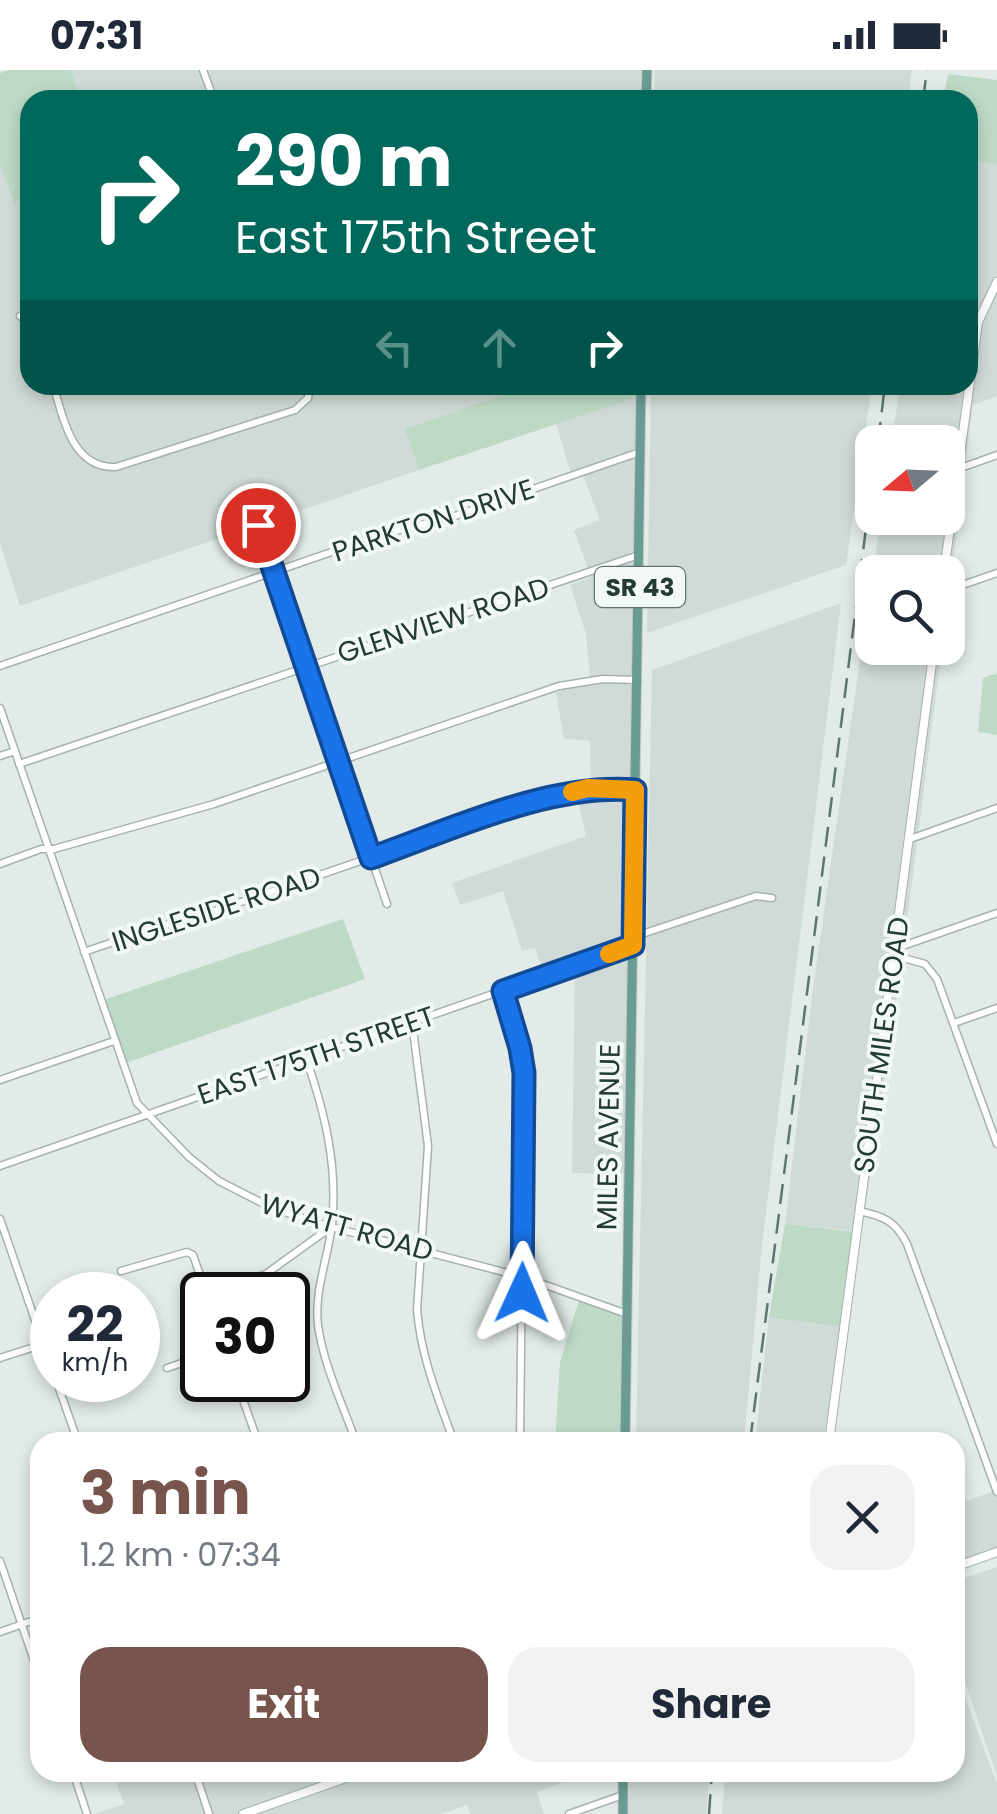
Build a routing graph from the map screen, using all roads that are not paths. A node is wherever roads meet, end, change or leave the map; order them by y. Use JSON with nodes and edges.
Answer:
{"nodes":[{"id":1,"x":997,"y":282,"type":"edge"},
{"id":2,"x":978,"y":322,"type":"edge"},
{"id":3,"x":56,"y":395,"type":"edge"},
{"id":4,"x":308,"y":395,"type":"edge"},
{"id":5,"x":641,"y":395,"type":"edge"},
{"id":6,"x":968,"y":395,"type":"edge"},
{"id":7,"x":964,"y":425,"type":"edge"},
{"id":8,"x":640,"y":452,"type":"junction"},
{"id":9,"x":997,"y":456,"type":"edge"},
{"id":10,"x":965,"y":467,"type":"edge"},
{"id":11,"x":258,"y":525,"type":"dead end"},
{"id":12,"x":640,"y":555,"type":"junction"},
{"id":13,"x":274,"y":572,"type":"junction"},
{"id":14,"x":997,"y":572,"type":"edge"},
{"id":15,"x":965,"y":584,"type":"edge"},
{"id":16,"x":306,"y":665,"type":"junction"},
{"id":17,"x":932,"y":665,"type":"edge"},
{"id":18,"x":0,"y":666,"type":"edge"},
{"id":19,"x":639,"y":680,"type":"junction"},
{"id":20,"x":0,"y":708,"type":"edge"},
{"id":21,"x":15,"y":751,"type":"junction"},
{"id":22,"x":0,"y":756,"type":"edge"},
{"id":23,"x":339,"y":761,"type":"junction"},
{"id":24,"x":19,"y":764,"type":"junction"},
{"id":25,"x":635,"y":790,"type":"junction"},
{"id":26,"x":997,"y":808,"type":"edge"},
{"id":27,"x":910,"y":839,"type":"junction"},
{"id":28,"x":48,"y":850,"type":"junction"},
{"id":29,"x":371,"y":858,"type":"junction"},
{"id":30,"x":0,"y":864,"type":"edge"},
{"id":31,"x":772,"y":898,"type":"dead end"},
{"id":32,"x":387,"y":904,"type":"dead end"},
{"id":33,"x":997,"y":913,"type":"edge"},
{"id":34,"x":633,"y":941,"type":"junction"},
{"id":35,"x":84,"y":952,"type":"junction"},
{"id":36,"x":893,"y":952,"type":"junction"},
{"id":37,"x":503,"y":991,"type":"junction"},
{"id":38,"x":997,"y":1008,"type":"edge"},
{"id":39,"x":412,"y":1022,"type":"junction"},
{"id":40,"x":954,"y":1023,"type":"junction"},
{"id":41,"x":114,"y":1040,"type":"junction"},
{"id":42,"x":306,"y":1058,"type":"junction"},
{"id":43,"x":0,"y":1080,"type":"edge"},
{"id":44,"x":148,"y":1114,"type":"junction"},
{"id":45,"x":997,"y":1144,"type":"edge"},
{"id":46,"x":0,"y":1166,"type":"edge"},
{"id":47,"x":858,"y":1211,"type":"junction"},
{"id":48,"x":0,"y":1219,"type":"edge"},
{"id":49,"x":332,"y":1227,"type":"junction"},
{"id":50,"x":422,"y":1249,"type":"junction"},
{"id":51,"x":121,"y":1271,"type":"dead end"},
{"id":52,"x":199,"y":1272,"type":"edge"},
{"id":53,"x":269,"y":1272,"type":"edge"},
{"id":54,"x":523,"y":1277,"type":"junction"},
{"id":55,"x":30,"y":1304,"type":"edge"},
{"id":56,"x":626,"y":1314,"type":"junction"},
{"id":57,"x":30,"y":1348,"type":"edge"},
{"id":58,"x":0,"y":1358,"type":"edge"},
{"id":59,"x":180,"y":1364,"type":"edge"},
{"id":60,"x":167,"y":1368,"type":"dead end"},
{"id":61,"x":64,"y":1402,"type":"edge"},
{"id":62,"x":244,"y":1402,"type":"edge"},
{"id":63,"x":74,"y":1432,"type":"edge"},
{"id":64,"x":254,"y":1432,"type":"edge"},
{"id":65,"x":353,"y":1432,"type":"edge"},
{"id":66,"x":450,"y":1432,"type":"edge"},
{"id":67,"x":520,"y":1432,"type":"edge"},
{"id":68,"x":625,"y":1432,"type":"edge"},
{"id":69,"x":829,"y":1432,"type":"edge"},
{"id":70,"x":997,"y":1492,"type":"edge"},
{"id":71,"x":997,"y":1552,"type":"edge"},
{"id":72,"x":0,"y":1562,"type":"edge"},
{"id":73,"x":965,"y":1563,"type":"edge"},
{"id":74,"x":30,"y":1621,"type":"edge"},
{"id":75,"x":22,"y":1624,"type":"junction"},
{"id":76,"x":0,"y":1632,"type":"edge"},
{"id":77,"x":30,"y":1648,"type":"edge"},
{"id":78,"x":76,"y":1782,"type":"edge"},
{"id":79,"x":198,"y":1782,"type":"edge"},
{"id":80,"x":337,"y":1782,"type":"edge"},
{"id":81,"x":624,"y":1782,"type":"edge"},
{"id":82,"x":623,"y":1795,"type":"junction"},
{"id":83,"x":265,"y":1810,"type":"edge"},
{"id":84,"x":87,"y":1814,"type":"edge"},
{"id":85,"x":209,"y":1814,"type":"edge"},
{"id":86,"x":244,"y":1814,"type":"edge"},
{"id":87,"x":569,"y":1814,"type":"edge"},
{"id":88,"x":623,"y":1814,"type":"edge"}],
"edges":[{"from":1,"to":2,"type":"street"},
{"from":3,"to":4,"type":"street"},
{"from":5,"to":8,"type":"main road","number":"SR 43"},
{"from":6,"to":7,"type":"street"},
{"from":8,"to":12,"type":"main road","number":"SR 43"},
{"from":8,"to":13,"type":"street","name":"PARKTON DRIVE"},
{"from":9,"to":10,"type":"street"},
{"from":11,"to":13,"type":"street"},
{"from":12,"to":16,"type":"street","name":"GLENVIEW ROAD"},
{"from":12,"to":19,"type":"main road","number":"SR 43"},
{"from":13,"to":16,"type":"street"},
{"from":13,"to":18,"type":"street","name":"PARKTON DRIVE"},
{"from":14,"to":15,"type":"street"},
{"from":16,"to":23,"type":"street"},
{"from":16,"to":24,"type":"street","name":"GLENVIEW ROAD"},
{"from":17,"to":27,"type":"street","name":"SOUTH MILES ROAD"},
{"from":19,"to":23,"type":"street"},
{"from":19,"to":25,"type":"main road","number":"SR 43"},
{"from":20,"to":21,"type":"street","name":"WYATT ROAD"},
{"from":21,"to":22,"type":"street"},
{"from":21,"to":24,"type":"street","name":"WYATT ROAD"},
{"from":23,"to":28,"type":"street"},
{"from":23,"to":29,"type":"street"},
{"from":24,"to":28,"type":"street","name":"WYATT ROAD"},
{"from":25,"to":29,"type":"street","name":"INGLESIDE ROAD"},
{"from":25,"to":34,"type":"main road","name":"MILES AVENUE","number":"SR 43"},
{"from":26,"to":27,"type":"street"},
{"from":27,"to":36,"type":"street","name":"SOUTH MILES ROAD"},
{"from":28,"to":30,"type":"street"},
{"from":28,"to":35,"type":"street","name":"WYATT ROAD"},
{"from":29,"to":32,"type":"street"},
{"from":29,"to":35,"type":"street","name":"INGLESIDE ROAD"},
{"from":31,"to":34,"type":"street","name":"EAST 175TH STREET"},
{"from":33,"to":36,"type":"street"},
{"from":34,"to":37,"type":"street","name":"EAST 175TH STREET"},
{"from":34,"to":56,"type":"main road","name":"MILES AVENUE","number":"SR 43"},
{"from":35,"to":41,"type":"street","name":"WYATT ROAD"},
{"from":36,"to":40,"type":"street"},
{"from":36,"to":47,"type":"street","name":"SOUTH MILES ROAD"},
{"from":37,"to":39,"type":"street","name":"EAST 175TH STREET"},
{"from":37,"to":54,"type":"street"},
{"from":38,"to":40,"type":"street"},
{"from":39,"to":42,"type":"street","name":"EAST 175TH STREET"},
{"from":39,"to":50,"type":"street"},
{"from":40,"to":45,"type":"street"},
{"from":41,"to":43,"type":"street"},
{"from":41,"to":44,"type":"street","name":"WYATT ROAD"},
{"from":42,"to":44,"type":"street","name":"EAST 175TH STREET"},
{"from":42,"to":49,"type":"street"},
{"from":44,"to":46,"type":"street","name":"EAST 175TH STREET"},
{"from":44,"to":49,"type":"street","name":"WYATT ROAD"},
{"from":47,"to":69,"type":"street","name":"SOUTH MILES ROAD"},
{"from":47,"to":70,"type":"street"},
{"from":48,"to":55,"type":"street"},
{"from":49,"to":50,"type":"street","name":"WYATT ROAD"},
{"from":49,"to":53,"type":"street"},
{"from":49,"to":65,"type":"street"},
{"from":50,"to":54,"type":"street","name":"WYATT ROAD"},
{"from":50,"to":66,"type":"street"},
{"from":51,"to":52,"type":"street"},
{"from":54,"to":56,"type":"street","name":"WYATT ROAD"},
{"from":54,"to":67,"type":"street"},
{"from":56,"to":68,"type":"main road","name":"MILES AVENUE","number":"SR 43"},
{"from":57,"to":58,"type":"street"},
{"from":59,"to":60,"type":"street"},
{"from":61,"to":63,"type":"street"},
{"from":62,"to":64,"type":"street"},
{"from":71,"to":73,"type":"street"},
{"from":72,"to":75,"type":"street"},
{"from":74,"to":75,"type":"street"},
{"from":75,"to":76,"type":"street"},
{"from":75,"to":77,"type":"street"},
{"from":78,"to":84,"type":"street"},
{"from":79,"to":85,"type":"street"},
{"from":80,"to":83,"type":"street"},
{"from":81,"to":82,"type":"main road"},
{"from":82,"to":87,"type":"street"},
{"from":82,"to":88,"type":"main road"},
{"from":83,"to":86,"type":"street"}]}
